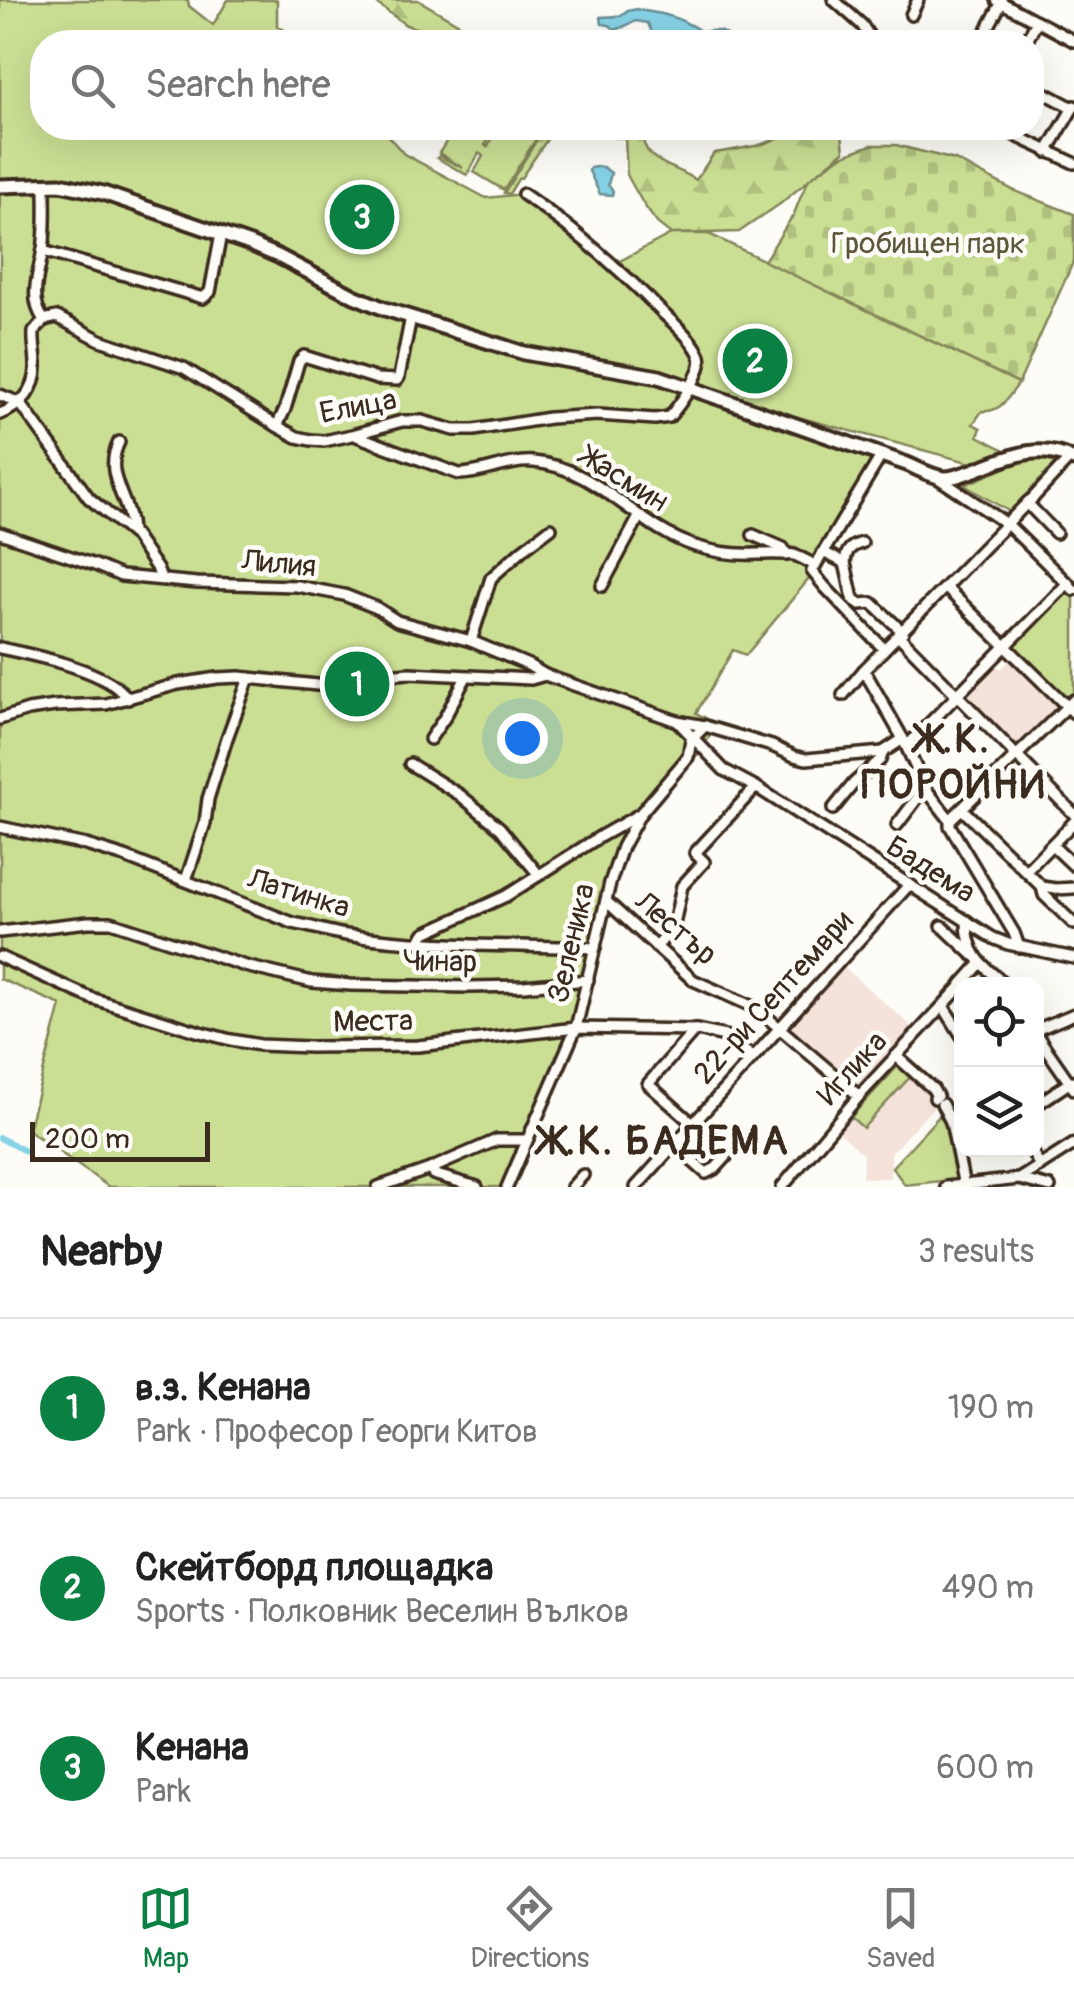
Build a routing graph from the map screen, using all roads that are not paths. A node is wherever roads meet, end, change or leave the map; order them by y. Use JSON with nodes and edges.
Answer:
{"nodes":[{"id":1,"x":834,"y":0,"type":"edge"},
{"id":2,"x":918,"y":0,"type":"edge"},
{"id":3,"x":999,"y":1,"type":"edge"},
{"id":4,"x":911,"y":14,"type":"dead end"},
{"id":5,"x":1038,"y":22,"type":"junction"},
{"id":6,"x":866,"y":30,"type":"edge"},
{"id":7,"x":985,"y":30,"type":"edge"},
{"id":8,"x":1033,"y":30,"type":"edge"},
{"id":9,"x":1074,"y":41,"type":"edge"},
{"id":10,"x":1044,"y":92,"type":"edge"},
{"id":11,"x":1073,"y":107,"type":"edge"},
{"id":12,"x":1022,"y":140,"type":"edge"},
{"id":13,"x":1047,"y":152,"type":"junction"},
{"id":14,"x":1074,"y":163,"type":"edge"},
{"id":15,"x":45,"y":184,"type":"junction"},
{"id":16,"x":0,"y":186,"type":"edge"},
{"id":17,"x":522,"y":194,"type":"dead end"},
{"id":18,"x":222,"y":234,"type":"junction"},
{"id":19,"x":43,"y":251,"type":"junction"},
{"id":20,"x":411,"y":318,"type":"junction"},
{"id":21,"x":44,"y":320,"type":"junction"},
{"id":22,"x":690,"y":388,"type":"junction"},
{"id":23,"x":0,"y":395,"type":"edge"},
{"id":24,"x":20,"y":403,"type":"junction"},
{"id":25,"x":0,"y":414,"type":"edge"},
{"id":26,"x":277,"y":426,"type":"junction"},
{"id":27,"x":352,"y":436,"type":"junction"},
{"id":28,"x":119,"y":442,"type":"dead end"},
{"id":29,"x":881,"y":456,"type":"junction"},
{"id":30,"x":1072,"y":459,"type":"edge"},
{"id":31,"x":934,"y":476,"type":"junction"},
{"id":32,"x":1029,"y":501,"type":"junction"},
{"id":33,"x":640,"y":517,"type":"junction"},
{"id":34,"x":1007,"y":524,"type":"junction"},
{"id":35,"x":551,"y":528,"type":"dead end"},
{"id":36,"x":130,"y":531,"type":"junction"},
{"id":37,"x":0,"y":533,"type":"edge"},
{"id":38,"x":1056,"y":533,"type":"dead end"},
{"id":39,"x":754,"y":535,"type":"dead end"},
{"id":40,"x":862,"y":543,"type":"dead end"},
{"id":41,"x":823,"y":552,"type":"junction"},
{"id":42,"x":787,"y":555,"type":"junction"},
{"id":43,"x":845,"y":563,"type":"junction"},
{"id":44,"x":815,"y":564,"type":"junction"},
{"id":45,"x":161,"y":578,"type":"junction"},
{"id":46,"x":602,"y":586,"type":"dead end"},
{"id":47,"x":1071,"y":587,"type":"edge"},
{"id":48,"x":946,"y":588,"type":"junction"},
{"id":49,"x":901,"y":634,"type":"junction"},
{"id":50,"x":471,"y":641,"type":"junction"},
{"id":51,"x":1006,"y":646,"type":"junction"},
{"id":52,"x":0,"y":648,"type":"edge"},
{"id":53,"x":884,"y":649,"type":"junction"},
{"id":54,"x":864,"y":670,"type":"junction"},
{"id":55,"x":545,"y":675,"type":"junction"},
{"id":56,"x":466,"y":677,"type":"junction"},
{"id":57,"x":250,"y":678,"type":"junction"},
{"id":58,"x":843,"y":695,"type":"dead end"},
{"id":59,"x":956,"y":696,"type":"junction"},
{"id":60,"x":128,"y":699,"type":"junction"},
{"id":61,"x":1072,"y":706,"type":"edge"},
{"id":62,"x":0,"y":719,"type":"edge"},
{"id":63,"x":676,"y":721,"type":"junction"},
{"id":64,"x":705,"y":726,"type":"junction"},
{"id":65,"x":694,"y":736,"type":"junction"},
{"id":66,"x":430,"y":739,"type":"dead end"},
{"id":67,"x":905,"y":743,"type":"junction"},
{"id":68,"x":883,"y":752,"type":"junction"},
{"id":69,"x":1016,"y":757,"type":"junction"},
{"id":70,"x":410,"y":764,"type":"dead end"},
{"id":71,"x":756,"y":787,"type":"junction"},
{"id":72,"x":926,"y":788,"type":"junction"},
{"id":73,"x":833,"y":809,"type":"dead end"},
{"id":74,"x":963,"y":810,"type":"junction"},
{"id":75,"x":640,"y":814,"type":"junction"},
{"id":76,"x":1074,"y":814,"type":"edge"},
{"id":77,"x":950,"y":820,"type":"junction"},
{"id":78,"x":1074,"y":822,"type":"edge"},
{"id":79,"x":896,"y":825,"type":"dead end"},
{"id":80,"x":0,"y":826,"type":"edge"},
{"id":81,"x":1052,"y":845,"type":"junction"},
{"id":82,"x":1074,"y":866,"type":"edge"},
{"id":83,"x":1026,"y":872,"type":"junction"},
{"id":84,"x":539,"y":875,"type":"junction"},
{"id":85,"x":186,"y":880,"type":"junction"},
{"id":86,"x":908,"y":886,"type":"junction"},
{"id":87,"x":1042,"y":887,"type":"junction"},
{"id":88,"x":1074,"y":888,"type":"edge"},
{"id":89,"x":606,"y":902,"type":"junction"},
{"id":90,"x":967,"y":922,"type":"junction"},
{"id":91,"x":1074,"y":924,"type":"edge"},
{"id":92,"x":942,"y":926,"type":"dead end"},
{"id":93,"x":0,"y":932,"type":"edge"},
{"id":94,"x":419,"y":942,"type":"junction"},
{"id":95,"x":656,"y":947,"type":"junction"},
{"id":96,"x":1018,"y":947,"type":"junction"},
{"id":97,"x":595,"y":948,"type":"junction"},
{"id":98,"x":0,"y":957,"type":"edge"},
{"id":99,"x":1074,"y":958,"type":"edge"},
{"id":100,"x":979,"y":963,"type":"junction"},
{"id":101,"x":968,"y":977,"type":"edge"},
{"id":102,"x":997,"y":977,"type":"edge"},
{"id":103,"x":588,"y":980,"type":"junction"},
{"id":104,"x":954,"y":994,"type":"edge"},
{"id":105,"x":943,"y":1006,"type":"junction"},
{"id":106,"x":1074,"y":1014,"type":"edge"},
{"id":107,"x":954,"y":1023,"type":"edge"},
{"id":108,"x":780,"y":1027,"type":"junction"},
{"id":109,"x":576,"y":1028,"type":"junction"},
{"id":110,"x":1044,"y":1028,"type":"edge"},
{"id":111,"x":695,"y":1030,"type":"junction"},
{"id":112,"x":1044,"y":1043,"type":"edge"},
{"id":113,"x":896,"y":1056,"type":"junction"},
{"id":114,"x":752,"y":1057,"type":"junction"},
{"id":115,"x":1073,"y":1084,"type":"edge"},
{"id":116,"x":860,"y":1096,"type":"junction"},
{"id":117,"x":1044,"y":1100,"type":"edge"},
{"id":118,"x":692,"y":1124,"type":"junction"},
{"id":119,"x":526,"y":1140,"type":"junction"},
{"id":120,"x":674,"y":1144,"type":"junction"},
{"id":121,"x":1074,"y":1144,"type":"edge"},
{"id":122,"x":726,"y":1157,"type":"dead end"},
{"id":123,"x":1035,"y":1157,"type":"edge"},
{"id":124,"x":1040,"y":1166,"type":"junction"},
{"id":125,"x":430,"y":1169,"type":"junction"},
{"id":126,"x":706,"y":1173,"type":"junction"},
{"id":127,"x":583,"y":1175,"type":"dead end"},
{"id":128,"x":1014,"y":1182,"type":"edge"},
{"id":129,"x":696,"y":1183,"type":"dead end"},
{"id":130,"x":964,"y":1186,"type":"edge"},
{"id":131,"x":378,"y":1187,"type":"edge"},
{"id":132,"x":477,"y":1187,"type":"edge"},
{"id":133,"x":507,"y":1187,"type":"edge"},
{"id":134,"x":572,"y":1187,"type":"edge"},
{"id":135,"x":636,"y":1187,"type":"edge"},
{"id":136,"x":782,"y":1187,"type":"edge"},
{"id":137,"x":946,"y":1187,"type":"edge"},
{"id":138,"x":1050,"y":1187,"type":"edge"}],
"edges":[{"from":1,"to":6,"type":"street"},
{"from":2,"to":4,"type":"street"},
{"from":3,"to":5,"type":"street"},
{"from":3,"to":7,"type":"street"},
{"from":5,"to":8,"type":"street"},
{"from":5,"to":9,"type":"street"},
{"from":10,"to":11,"type":"street"},
{"from":11,"to":13,"type":"street"},
{"from":12,"to":13,"type":"street"},
{"from":13,"to":14,"type":"street"},
{"from":15,"to":16,"type":"main road"},
{"from":15,"to":18,"type":"main road"},
{"from":15,"to":19,"type":"street"},
{"from":17,"to":22,"type":"street"},
{"from":18,"to":19,"type":"street"},
{"from":18,"to":20,"type":"main road"},
{"from":19,"to":21,"type":"street"},
{"from":20,"to":22,"type":"main road"},
{"from":20,"to":26,"type":"street"},
{"from":21,"to":24,"type":"street"},
{"from":21,"to":26,"type":"street","name":"Елица"},
{"from":22,"to":27,"type":"street","name":"Елица"},
{"from":22,"to":29,"type":"main road"},
{"from":23,"to":24,"type":"street"},
{"from":24,"to":25,"type":"street"},
{"from":24,"to":36,"type":"street"},
{"from":26,"to":27,"type":"street","name":"Елица"},
{"from":27,"to":33,"type":"street","name":"Жасмин"},
{"from":28,"to":36,"type":"street"},
{"from":29,"to":31,"type":"main road"},
{"from":29,"to":41,"type":"street"},
{"from":30,"to":31,"type":"main road"},
{"from":30,"to":32,"type":"street"},
{"from":31,"to":34,"type":"street"},
{"from":32,"to":34,"type":"street"},
{"from":32,"to":38,"type":"street"},
{"from":33,"to":42,"type":"street","name":"Жасмин"},
{"from":33,"to":46,"type":"street"},
{"from":34,"to":47,"type":"street"},
{"from":34,"to":48,"type":"street"},
{"from":35,"to":50,"type":"street"},
{"from":36,"to":45,"type":"street"},
{"from":37,"to":45,"type":"street","name":"Лилия"},
{"from":39,"to":42,"type":"street"},
{"from":40,"to":43,"type":"street"},
{"from":41,"to":43,"type":"street"},
{"from":41,"to":44,"type":"street"},
{"from":42,"to":44,"type":"street","name":"Жасмин"},
{"from":43,"to":49,"type":"street"},
{"from":44,"to":53,"type":"street"},
{"from":45,"to":50,"type":"street","name":"Лилия"},
{"from":47,"to":51,"type":"street"},
{"from":48,"to":49,"type":"street"},
{"from":48,"to":51,"type":"street"},
{"from":49,"to":53,"type":"street"},
{"from":49,"to":59,"type":"street"},
{"from":50,"to":55,"type":"street","name":"Лилия"},
{"from":51,"to":59,"type":"street"},
{"from":51,"to":61,"type":"street"},
{"from":52,"to":60,"type":"street"},
{"from":53,"to":54,"type":"street"},
{"from":54,"to":58,"type":"street"},
{"from":54,"to":67,"type":"street"},
{"from":55,"to":56,"type":"street"},
{"from":55,"to":63,"type":"street","name":"Лилия"},
{"from":56,"to":57,"type":"street"},
{"from":56,"to":66,"type":"street"},
{"from":57,"to":60,"type":"street"},
{"from":57,"to":85,"type":"street"},
{"from":59,"to":67,"type":"street"},
{"from":59,"to":69,"type":"street"},
{"from":60,"to":62,"type":"street"},
{"from":61,"to":69,"type":"street"},
{"from":63,"to":64,"type":"street"},
{"from":63,"to":65,"type":"street","name":"Бадема"},
{"from":64,"to":65,"type":"street","name":"Зеленика"},
{"from":64,"to":68,"type":"street"},
{"from":65,"to":71,"type":"street","name":"Бадема"},
{"from":65,"to":75,"type":"street","name":"Зеленика"},
{"from":67,"to":68,"type":"street"},
{"from":67,"to":72,"type":"street"},
{"from":68,"to":73,"type":"street"},
{"from":69,"to":74,"type":"street"},
{"from":69,"to":76,"type":"street"},
{"from":70,"to":84,"type":"street"},
{"from":71,"to":86,"type":"street","name":"Бадема"},
{"from":71,"to":95,"type":"street"},
{"from":72,"to":77,"type":"street"},
{"from":72,"to":79,"type":"street"},
{"from":74,"to":77,"type":"street"},
{"from":74,"to":83,"type":"street"},
{"from":75,"to":84,"type":"street"},
{"from":75,"to":89,"type":"street","name":"Зеленика"},
{"from":77,"to":96,"type":"street"},
{"from":78,"to":81,"type":"street"},
{"from":80,"to":85,"type":"street","name":"Латинка"},
{"from":81,"to":82,"type":"street"},
{"from":81,"to":83,"type":"street"},
{"from":83,"to":87,"type":"street"},
{"from":84,"to":94,"type":"street"},
{"from":85,"to":94,"type":"street","name":"Латинка"},
{"from":86,"to":90,"type":"street","name":"Бадема"},
{"from":86,"to":108,"type":"street","name":"22-ри Септември"},
{"from":87,"to":88,"type":"street"},
{"from":87,"to":91,"type":"street"},
{"from":89,"to":95,"type":"street","name":"Лестър"},
{"from":89,"to":97,"type":"street","name":"Зеленика"},
{"from":90,"to":96,"type":"street","name":"Бадема"},
{"from":90,"to":100,"type":"street"},
{"from":92,"to":100,"type":"street"},
{"from":93,"to":103,"type":"street","name":"Чинар"},
{"from":94,"to":97,"type":"street","name":"Латинка"},
{"from":95,"to":108,"type":"street","name":"Лестър"},
{"from":96,"to":99,"type":"street","name":"Бадема"},
{"from":97,"to":103,"type":"street","name":"Зеленика"},
{"from":98,"to":109,"type":"street","name":"Места"},
{"from":100,"to":101,"type":"street","name":"Иглика"},
{"from":100,"to":102,"type":"street"},
{"from":103,"to":109,"type":"street","name":"Зеленика"},
{"from":104,"to":105,"type":"street","name":"Иглика"},
{"from":105,"to":107,"type":"street"},
{"from":105,"to":113,"type":"street","name":"Иглика"},
{"from":106,"to":110,"type":"street"},
{"from":108,"to":114,"type":"street","name":"22-ри Септември"},
{"from":108,"to":116,"type":"street","name":"Лестър"},
{"from":109,"to":111,"type":"street","name":"Места"},
{"from":109,"to":119,"type":"street","name":"Зеленика"},
{"from":111,"to":114,"type":"street","name":"Места"},
{"from":111,"to":118,"type":"street"},
{"from":112,"to":115,"type":"street"},
{"from":113,"to":116,"type":"street","name":"Иглика"},
{"from":113,"to":130,"type":"street"},
{"from":114,"to":118,"type":"street","name":"22-ри Септември"},
{"from":115,"to":117,"type":"street"},
{"from":116,"to":136,"type":"street","name":"Иглика"},
{"from":118,"to":120,"type":"street","name":"22-ри Септември"},
{"from":119,"to":125,"type":"street"},
{"from":119,"to":133,"type":"street","name":"Зеленика"},
{"from":120,"to":126,"type":"street"},
{"from":120,"to":135,"type":"street","name":"22-ри Септември"},
{"from":121,"to":124,"type":"street"},
{"from":122,"to":126,"type":"street"},
{"from":123,"to":124,"type":"street"},
{"from":124,"to":128,"type":"street"},
{"from":125,"to":131,"type":"street"},
{"from":125,"to":132,"type":"street"},
{"from":126,"to":129,"type":"street"},
{"from":127,"to":134,"type":"street"},
{"from":128,"to":130,"type":"street"},
{"from":128,"to":138,"type":"street"},
{"from":130,"to":137,"type":"street"}]}
